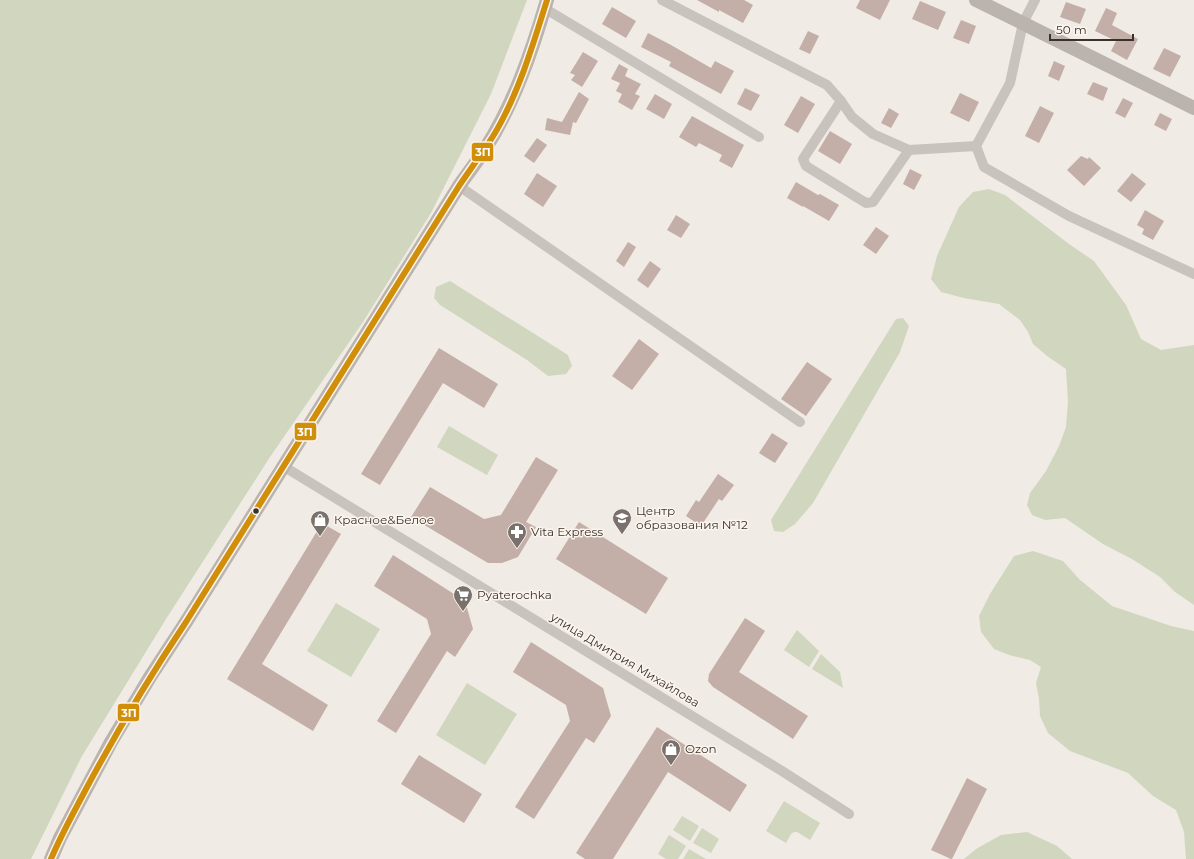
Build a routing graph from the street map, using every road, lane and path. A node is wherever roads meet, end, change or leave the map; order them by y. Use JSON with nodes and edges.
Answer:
{"nodes":[{"id":1,"x":662,"y":0,"type":"edge"},
{"id":2,"x":976,"y":0,"type":"edge"},
{"id":3,"x":1035,"y":0,"type":"edge"},
{"id":4,"x":546,"y":4,"type":"edge"},
{"id":5,"x":1023,"y":24,"type":"junction"},
{"id":6,"x":841,"y":101,"type":"junction"},
{"id":7,"x":1194,"y":108,"type":"edge"},
{"id":8,"x":759,"y":137,"type":"dead end"},
{"id":9,"x":976,"y":146,"type":"junction"},
{"id":10,"x":909,"y":150,"type":"junction"},
{"id":11,"x":458,"y":186,"type":"junction"},
{"id":12,"x":1194,"y":274,"type":"edge"},
{"id":13,"x":800,"y":422,"type":"dead end"},
{"id":14,"x":283,"y":466,"type":"junction"},
{"id":15,"x":849,"y":814,"type":"dead end"},
{"id":16,"x":51,"y":859,"type":"edge"}],
"edges":[{"from":1,"to":6,"type":"street"},
{"from":2,"to":5,"type":"street"},
{"from":3,"to":5,"type":"street"},
{"from":4,"to":8,"type":"street"},
{"from":4,"to":11,"type":"street"},
{"from":5,"to":7,"type":"street"},
{"from":5,"to":9,"type":"street"},
{"from":6,"to":10,"type":"street"},
{"from":6,"to":10,"type":"street"},
{"from":9,"to":10,"type":"street"},
{"from":9,"to":12,"type":"street"},
{"from":11,"to":13,"type":"street"},
{"from":11,"to":14,"type":"street"},
{"from":14,"to":15,"type":"street","name":"улица Дмитрия Михайлова"},
{"from":14,"to":16,"type":"street"}]}
